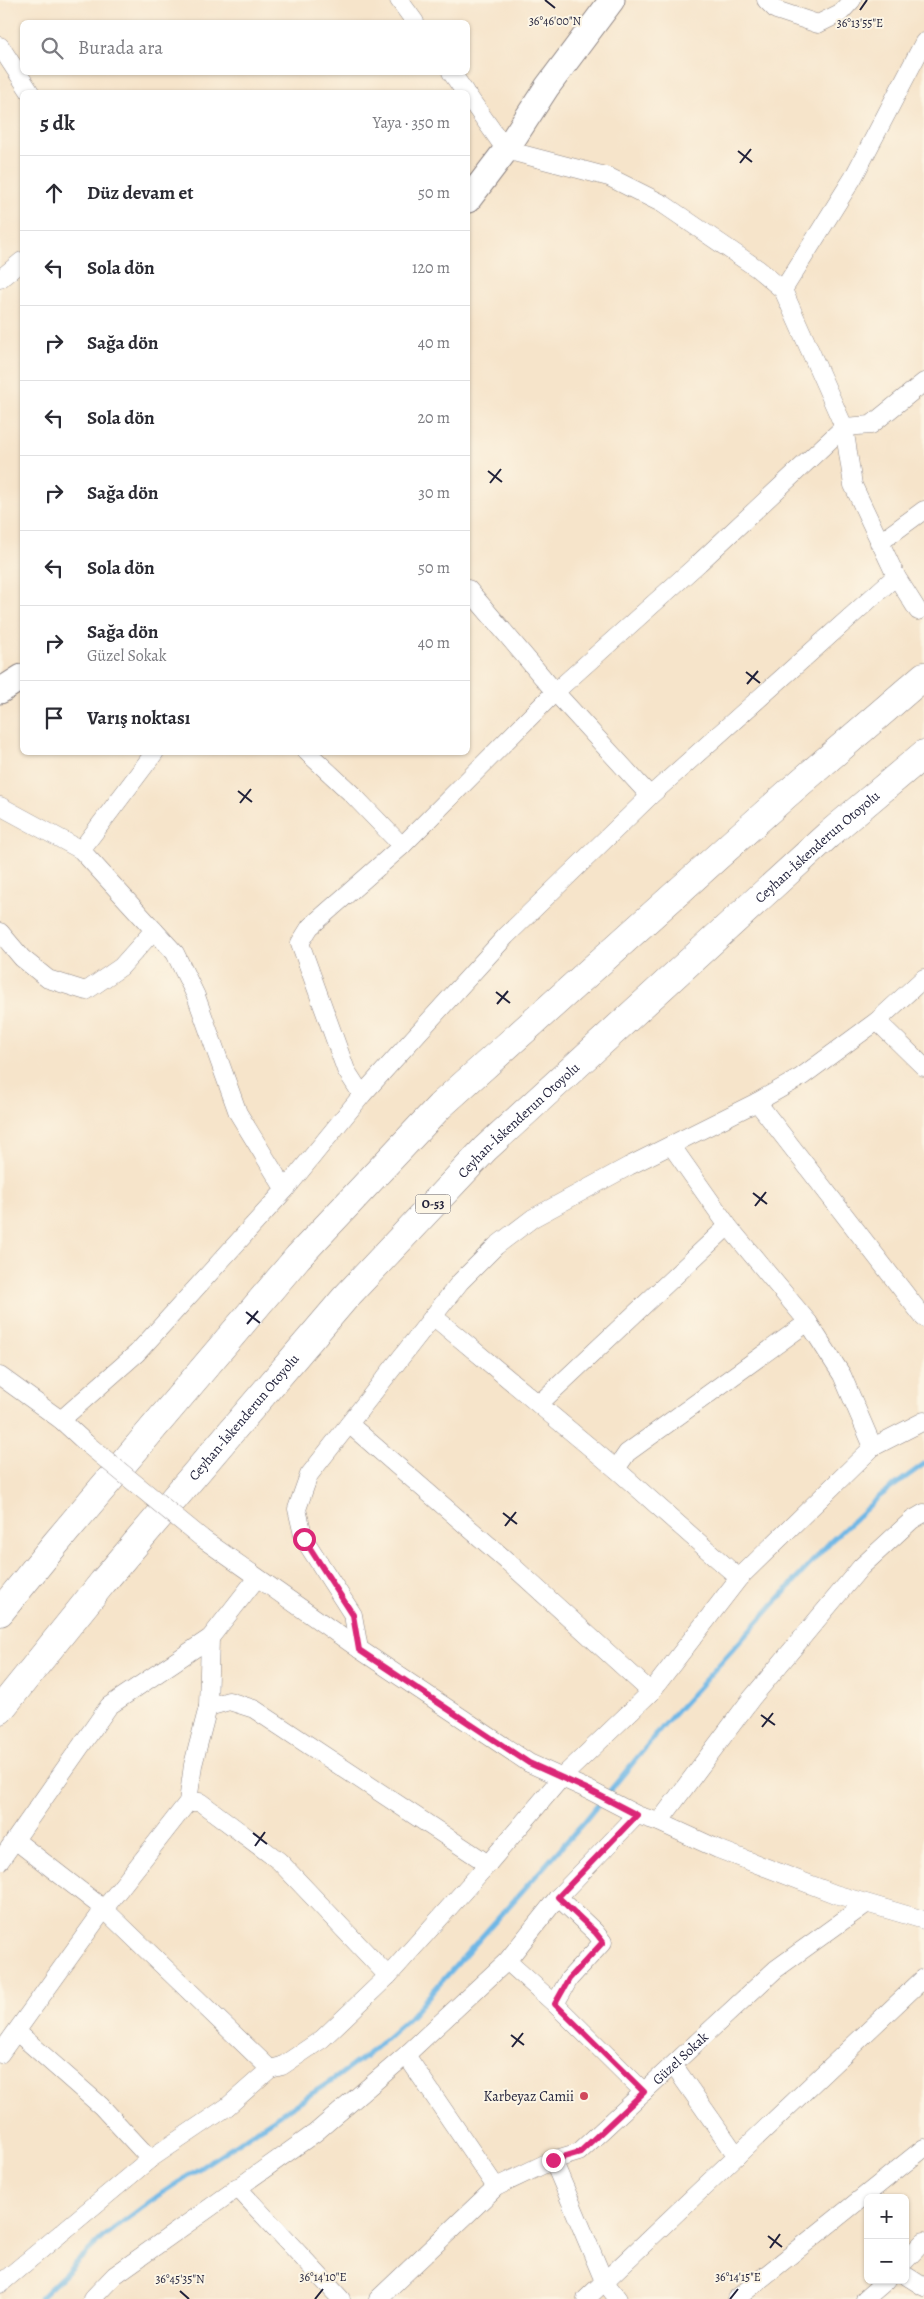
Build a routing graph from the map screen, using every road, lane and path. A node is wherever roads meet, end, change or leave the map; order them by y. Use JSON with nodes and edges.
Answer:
{"nodes":[{"id":1,"x":399,"y":0,"type":"edge"},
{"id":2,"x":612,"y":0,"type":"edge"},
{"id":3,"x":766,"y":0,"type":"edge"},
{"id":4,"x":852,"y":0,"type":"edge"},
{"id":5,"x":414,"y":20,"type":"edge"},
{"id":6,"x":924,"y":42,"type":"edge"},
{"id":7,"x":0,"y":46,"type":"edge"},
{"id":8,"x":453,"y":75,"type":"edge"},
{"id":9,"x":29,"y":90,"type":"edge"},
{"id":10,"x":463,"y":90,"type":"edge"},
{"id":11,"x":470,"y":100,"type":"edge"},
{"id":12,"x":506,"y":150,"type":"junction"},
{"id":13,"x":470,"y":197,"type":"edge"},
{"id":14,"x":20,"y":263,"type":"edge"},
{"id":15,"x":0,"y":278,"type":"edge"},
{"id":16,"x":783,"y":290,"type":"junction"},
{"id":17,"x":924,"y":382,"type":"edge"},
{"id":18,"x":844,"y":427,"type":"junction"},
{"id":19,"x":924,"y":510,"type":"edge"},
{"id":20,"x":880,"y":543,"type":"junction"},
{"id":21,"x":896,"y":576,"type":"junction"},
{"id":22,"x":470,"y":591,"type":"edge"},
{"id":23,"x":918,"y":611,"type":"dead end"},
{"id":24,"x":924,"y":676,"type":"edge"},
{"id":25,"x":20,"y":678,"type":"edge"},
{"id":26,"x":0,"y":691,"type":"edge"},
{"id":27,"x":555,"y":692,"type":"junction"},
{"id":28,"x":924,"y":754,"type":"edge"},
{"id":29,"x":152,"y":755,"type":"edge"},
{"id":30,"x":310,"y":755,"type":"edge"},
{"id":31,"x":650,"y":796,"type":"junction"},
{"id":32,"x":0,"y":806,"type":"edge"},
{"id":33,"x":402,"y":846,"type":"junction"},
{"id":34,"x":81,"y":850,"type":"junction"},
{"id":35,"x":154,"y":930,"type":"junction"},
{"id":36,"x":0,"y":932,"type":"edge"},
{"id":37,"x":924,"y":978,"type":"edge"},
{"id":38,"x":877,"y":1021,"type":"junction"},
{"id":39,"x":924,"y":1067,"type":"edge"},
{"id":40,"x":362,"y":1095,"type":"junction"},
{"id":41,"x":757,"y":1102,"type":"junction"},
{"id":42,"x":671,"y":1144,"type":"junction"},
{"id":43,"x":285,"y":1190,"type":"junction"},
{"id":44,"x":728,"y":1226,"type":"junction"},
{"id":45,"x":434,"y":1316,"type":"junction"},
{"id":46,"x":924,"y":1318,"type":"edge"},
{"id":47,"x":808,"y":1322,"type":"junction"},
{"id":48,"x":0,"y":1376,"type":"edge"},
{"id":49,"x":539,"y":1404,"type":"junction"},
{"id":50,"x":61,"y":1420,"type":"junction"},
{"id":51,"x":924,"y":1421,"type":"edge"},
{"id":52,"x":349,"y":1424,"type":"junction"},
{"id":53,"x":873,"y":1447,"type":"junction"},
{"id":54,"x":616,"y":1469,"type":"junction"},
{"id":55,"x":924,"y":1513,"type":"edge"},
{"id":56,"x":739,"y":1578,"type":"junction"},
{"id":57,"x":256,"y":1579,"type":"junction"},
{"id":58,"x":0,"y":1612,"type":"edge"},
{"id":59,"x":210,"y":1638,"type":"junction"},
{"id":60,"x":359,"y":1650,"type":"junction"},
{"id":61,"x":651,"y":1692,"type":"junction"},
{"id":62,"x":208,"y":1707,"type":"junction"},
{"id":63,"x":0,"y":1710,"type":"edge"},
{"id":64,"x":562,"y":1777,"type":"junction"},
{"id":65,"x":188,"y":1802,"type":"junction"},
{"id":66,"x":637,"y":1815,"type":"junction"},
{"id":67,"x":659,"y":1822,"type":"junction"},
{"id":68,"x":15,"y":1840,"type":"junction"},
{"id":69,"x":0,"y":1861,"type":"edge"},
{"id":70,"x":488,"y":1864,"type":"junction"},
{"id":71,"x":558,"y":1897,"type":"junction"},
{"id":72,"x":866,"y":1904,"type":"junction"},
{"id":73,"x":104,"y":1909,"type":"junction"},
{"id":74,"x":924,"y":1920,"type":"edge"},
{"id":75,"x":507,"y":1961,"type":"junction"},
{"id":76,"x":388,"y":1976,"type":"junction"},
{"id":77,"x":924,"y":1978,"type":"edge"},
{"id":78,"x":555,"y":2004,"type":"junction"},
{"id":79,"x":18,"y":2032,"type":"junction"},
{"id":80,"x":0,"y":2054,"type":"edge"},
{"id":81,"x":406,"y":2055,"type":"junction"},
{"id":82,"x":674,"y":2066,"type":"junction"},
{"id":83,"x":270,"y":2069,"type":"junction"},
{"id":84,"x":644,"y":2092,"type":"junction"},
{"id":85,"x":924,"y":2148,"type":"edge"},
{"id":86,"x":737,"y":2156,"type":"junction"},
{"id":87,"x":150,"y":2159,"type":"junction"},
{"id":88,"x":553,"y":2160,"type":"junction"},
{"id":89,"x":237,"y":2187,"type":"junction"},
{"id":90,"x":496,"y":2187,"type":"junction"},
{"id":91,"x":924,"y":2241,"type":"edge"},
{"id":92,"x":909,"y":2257,"type":"edge"},
{"id":93,"x":2,"y":2277,"type":"edge"},
{"id":94,"x":909,"y":2278,"type":"edge"},
{"id":95,"x":604,"y":2281,"type":"junction"},
{"id":96,"x":882,"y":2284,"type":"edge"},
{"id":97,"x":924,"y":2287,"type":"edge"},
{"id":98,"x":92,"y":2299,"type":"edge"},
{"id":99,"x":341,"y":2299,"type":"edge"},
{"id":100,"x":378,"y":2299,"type":"edge"},
{"id":101,"x":586,"y":2299,"type":"edge"},
{"id":102,"x":618,"y":2299,"type":"edge"},
{"id":103,"x":736,"y":2299,"type":"edge"},
{"id":104,"x":865,"y":2299,"type":"edge"}],
"edges":[{"from":1,"to":5,"type":"street"},
{"from":2,"to":12,"type":"street"},
{"from":3,"to":4,"type":"street"},
{"from":6,"to":16,"type":"street"},
{"from":7,"to":9,"type":"street"},
{"from":8,"to":10,"type":"street"},
{"from":11,"to":12,"type":"street"},
{"from":12,"to":13,"type":"street"},
{"from":12,"to":16,"type":"street"},
{"from":14,"to":15,"type":"street"},
{"from":16,"to":18,"type":"street"},
{"from":17,"to":18,"type":"street"},
{"from":18,"to":20,"type":"street"},
{"from":18,"to":27,"type":"street"},
{"from":19,"to":20,"type":"street"},
{"from":20,"to":21,"type":"street"},
{"from":21,"to":23,"type":"street"},
{"from":21,"to":31,"type":"street"},
{"from":22,"to":27,"type":"street"},
{"from":24,"to":58,"type":"highway"},
{"from":25,"to":26,"type":"street"},
{"from":27,"to":31,"type":"street"},
{"from":27,"to":33,"type":"street"},
{"from":28,"to":63,"type":"highway","name":"Ceyhan-İskenderun Otoyolu","number":"O-53"},
{"from":29,"to":34,"type":"street"},
{"from":30,"to":33,"type":"street"},
{"from":31,"to":40,"type":"street"},
{"from":32,"to":34,"type":"street"},
{"from":33,"to":40,"type":"street"},
{"from":34,"to":35,"type":"street"},
{"from":35,"to":36,"type":"street"},
{"from":35,"to":43,"type":"street"},
{"from":37,"to":38,"type":"street"},
{"from":38,"to":39,"type":"street"},
{"from":38,"to":41,"type":"street"},
{"from":40,"to":43,"type":"street"},
{"from":41,"to":42,"type":"street"},
{"from":41,"to":46,"type":"street"},
{"from":42,"to":44,"type":"street"},
{"from":42,"to":45,"type":"street"},
{"from":43,"to":50,"type":"street"},
{"from":44,"to":47,"type":"street"},
{"from":44,"to":49,"type":"street"},
{"from":45,"to":49,"type":"street"},
{"from":45,"to":52,"type":"street"},
{"from":47,"to":53,"type":"street"},
{"from":47,"to":54,"type":"street"},
{"from":48,"to":50,"type":"street"},
{"from":49,"to":54,"type":"street"},
{"from":50,"to":57,"type":"street","bridge":true},
{"from":51,"to":53,"type":"street"},
{"from":52,"to":60,"type":"street"},
{"from":52,"to":61,"type":"street"},
{"from":53,"to":56,"type":"street"},
{"from":54,"to":56,"type":"street"},
{"from":55,"to":67,"type":"street"},
{"from":56,"to":61,"type":"street"},
{"from":57,"to":59,"type":"street"},
{"from":57,"to":60,"type":"street"},
{"from":59,"to":62,"type":"street"},
{"from":59,"to":68,"type":"street"},
{"from":60,"to":64,"type":"street"},
{"from":61,"to":64,"type":"street"},
{"from":62,"to":65,"type":"street"},
{"from":62,"to":70,"type":"street"},
{"from":64,"to":66,"type":"street"},
{"from":64,"to":70,"type":"street"},
{"from":65,"to":73,"type":"street"},
{"from":65,"to":76,"type":"street"},
{"from":66,"to":67,"type":"street"},
{"from":66,"to":71,"type":"street"},
{"from":67,"to":72,"type":"street"},
{"from":68,"to":69,"type":"street"},
{"from":68,"to":73,"type":"street"},
{"from":70,"to":76,"type":"street"},
{"from":71,"to":75,"type":"street"},
{"from":71,"to":78,"type":"street"},
{"from":72,"to":74,"type":"street"},
{"from":72,"to":82,"type":"street","name":"Güzel Sokak"},
{"from":73,"to":79,"type":"street"},
{"from":73,"to":83,"type":"street"},
{"from":75,"to":78,"type":"street"},
{"from":75,"to":81,"type":"street"},
{"from":76,"to":83,"type":"street"},
{"from":77,"to":86,"type":"street"},
{"from":78,"to":84,"type":"street"},
{"from":79,"to":80,"type":"street"},
{"from":79,"to":87,"type":"street"},
{"from":81,"to":89,"type":"street"},
{"from":81,"to":90,"type":"street"},
{"from":82,"to":84,"type":"street","name":"Güzel Sokak"},
{"from":82,"to":86,"type":"street"},
{"from":83,"to":87,"type":"street"},
{"from":84,"to":88,"type":"street","name":"Güzel Sokak"},
{"from":85,"to":103,"type":"street"},
{"from":86,"to":95,"type":"street"},
{"from":87,"to":93,"type":"street"},
{"from":88,"to":90,"type":"street","name":"Güzel Sokak"},
{"from":88,"to":95,"type":"street"},
{"from":89,"to":98,"type":"street"},
{"from":89,"to":99,"type":"street"},
{"from":90,"to":100,"type":"street","name":"Güzel Sokak"},
{"from":91,"to":92,"type":"street"},
{"from":94,"to":97,"type":"street"},
{"from":95,"to":101,"type":"street"},
{"from":95,"to":102,"type":"street"},
{"from":96,"to":104,"type":"street"}]}
